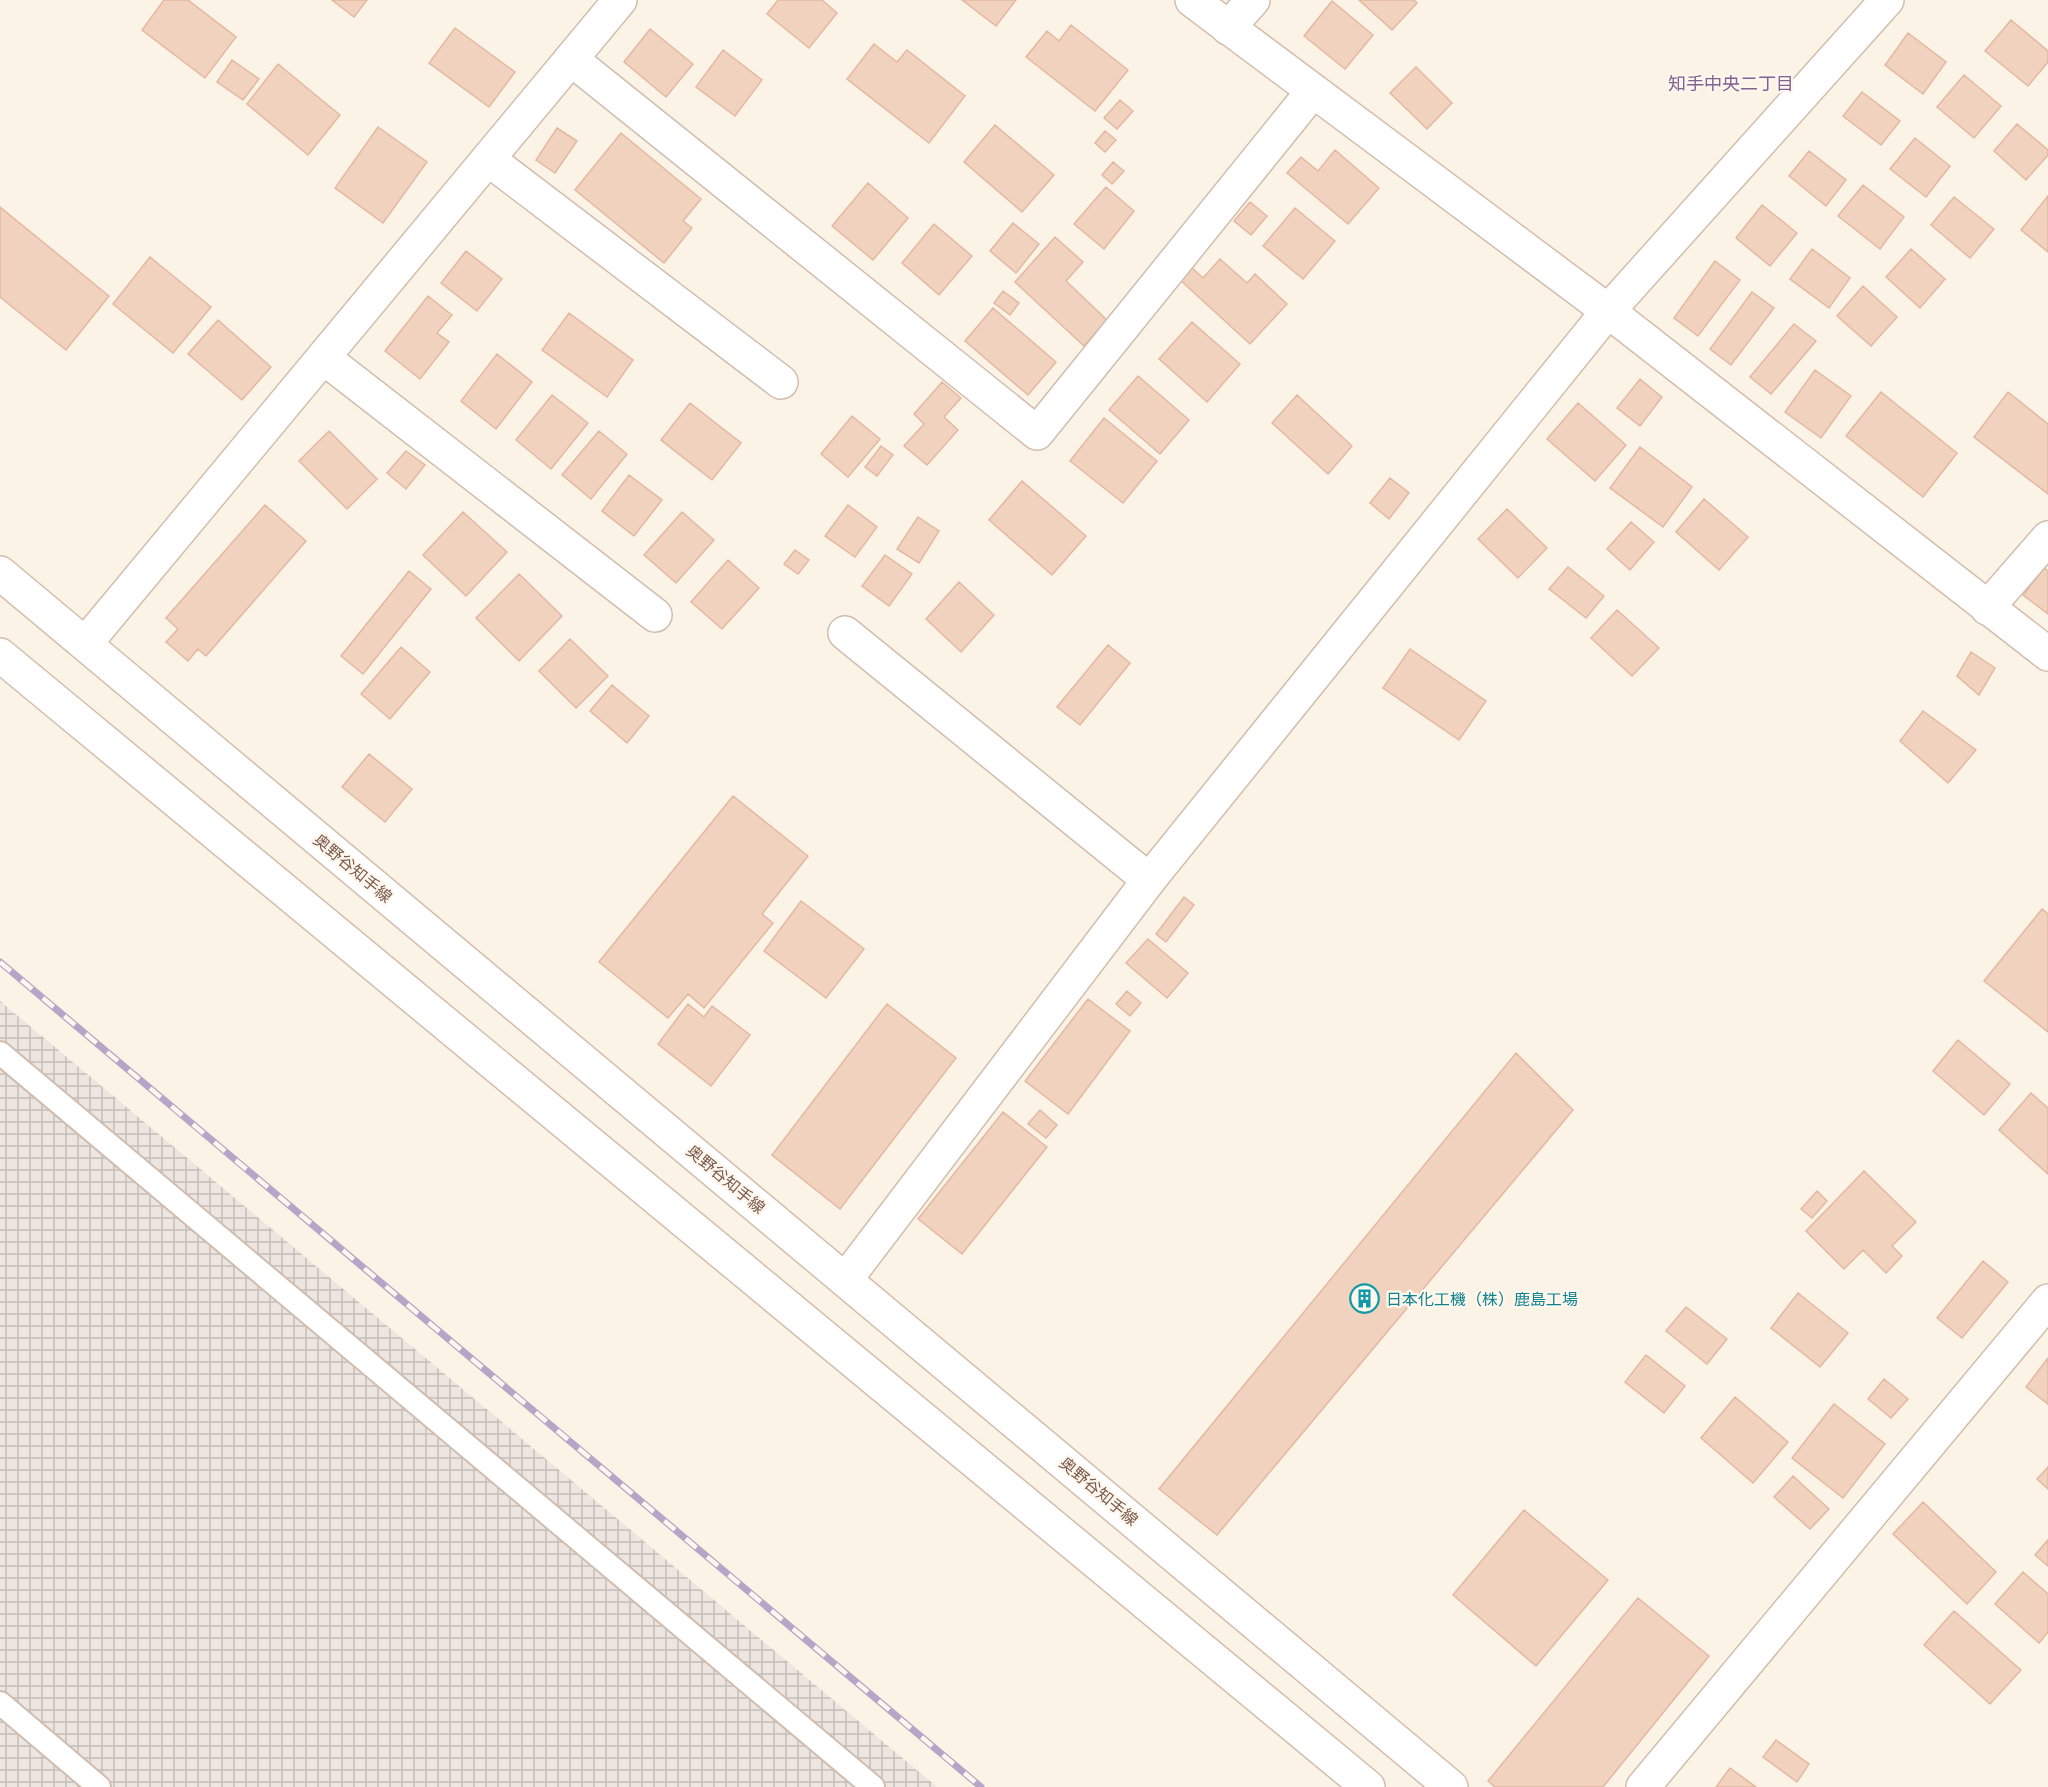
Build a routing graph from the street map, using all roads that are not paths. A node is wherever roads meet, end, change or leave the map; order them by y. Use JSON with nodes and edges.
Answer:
{"nodes":[{"id":1,"x":620,"y":0,"type":"edge"},
{"id":2,"x":1192,"y":0,"type":"edge"},
{"id":3,"x":1253,"y":0,"type":"edge"},
{"id":4,"x":1887,"y":0,"type":"edge"},
{"id":5,"x":1228,"y":28,"type":"junction"},
{"id":6,"x":571,"y":60,"type":"junction"},
{"id":7,"x":1312,"y":91,"type":"junction"},
{"id":8,"x":488,"y":159,"type":"junction"},
{"id":9,"x":1608,"y":311,"type":"junction"},
{"id":10,"x":324,"y":358,"type":"junction"},
{"id":11,"x":781,"y":382,"type":"dead end"},
{"id":12,"x":2048,"y":538,"type":"edge"},
{"id":13,"x":0,"y":573,"type":"edge"},
{"id":14,"x":1987,"y":608,"type":"junction"},
{"id":15,"x":655,"y":615,"type":"dead end"},
{"id":16,"x":845,"y":633,"type":"dead end"},
{"id":17,"x":85,"y":644,"type":"junction"},
{"id":18,"x":2048,"y":654,"type":"edge"},
{"id":19,"x":0,"y":655,"type":"edge"},
{"id":20,"x":1149,"y":880,"type":"junction"},
{"id":21,"x":0,"y":1053,"type":"edge"},
{"id":22,"x":846,"y":1279,"type":"junction"},
{"id":23,"x":2048,"y":1301,"type":"edge"},
{"id":24,"x":0,"y":1703,"type":"edge"},
{"id":25,"x":99,"y":1787,"type":"edge"},
{"id":26,"x":873,"y":1787,"type":"edge"},
{"id":27,"x":1368,"y":1787,"type":"edge"},
{"id":28,"x":1451,"y":1787,"type":"edge"},
{"id":29,"x":1643,"y":1787,"type":"edge"}],
"edges":[{"from":1,"to":6,"type":"street"},
{"from":2,"to":5,"type":"street"},
{"from":3,"to":5,"type":"street"},
{"from":4,"to":9,"type":"street"},
{"from":5,"to":7,"type":"street"},
{"from":6,"to":7,"type":"street"},
{"from":6,"to":8,"type":"street"},
{"from":7,"to":9,"type":"street"},
{"from":8,"to":10,"type":"street"},
{"from":8,"to":11,"type":"street"},
{"from":9,"to":14,"type":"street"},
{"from":9,"to":20,"type":"street"},
{"from":10,"to":15,"type":"street"},
{"from":10,"to":17,"type":"street"},
{"from":12,"to":14,"type":"street"},
{"from":13,"to":17,"type":"street","name":"奥野谷知手線"},
{"from":14,"to":18,"type":"street"},
{"from":16,"to":20,"type":"street"},
{"from":17,"to":22,"type":"street","name":"奥野谷知手線"},
{"from":19,"to":27,"type":"street"},
{"from":20,"to":22,"type":"street"},
{"from":21,"to":26,"type":"lane"},
{"from":22,"to":28,"type":"street","name":"奥野谷知手線"},
{"from":23,"to":29,"type":"street"},
{"from":24,"to":25,"type":"lane"}]}
